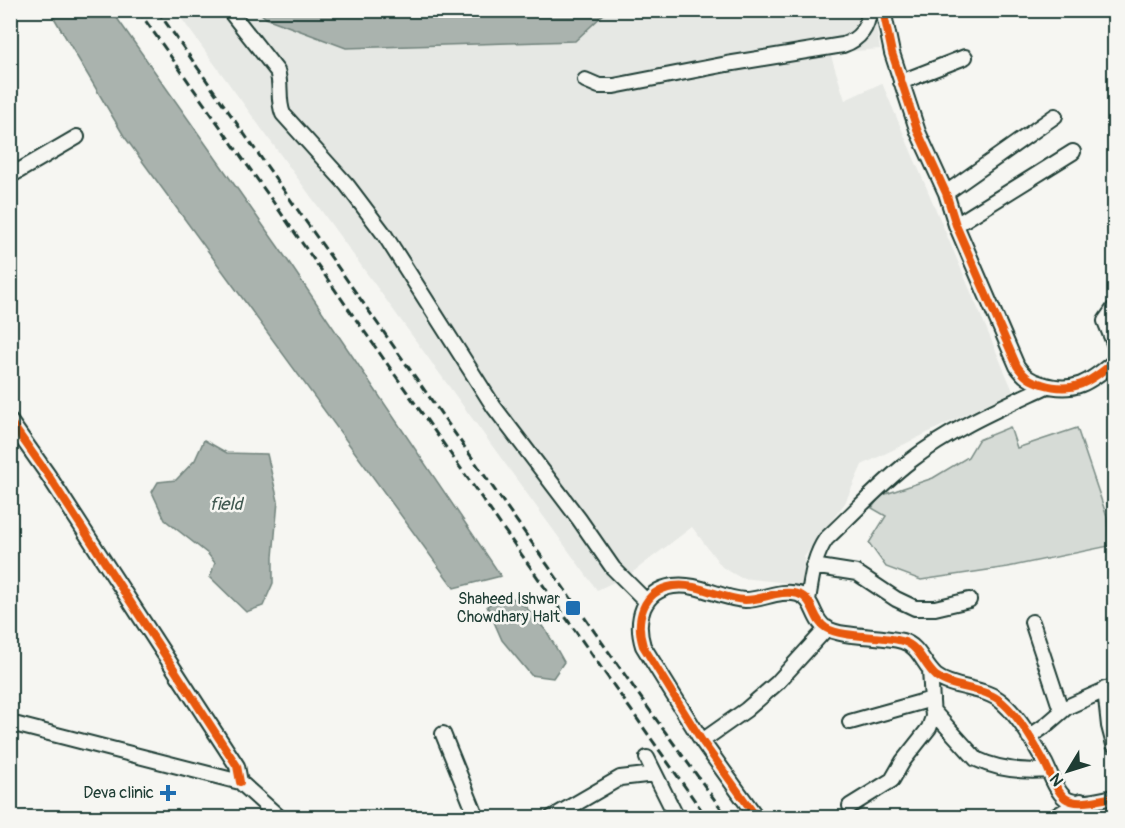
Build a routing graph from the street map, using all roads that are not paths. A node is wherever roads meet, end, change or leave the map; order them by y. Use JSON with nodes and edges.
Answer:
{"nodes":[{"id":1,"x":229,"y":10,"type":"edge"},
{"id":2,"x":869,"y":10,"type":"edge"},
{"id":3,"x":883,"y":10,"type":"edge"},
{"id":4,"x":965,"y":57,"type":"dead end"},
{"id":5,"x":585,"y":80,"type":"dead end"},
{"id":6,"x":901,"y":82,"type":"junction"},
{"id":7,"x":1055,"y":116,"type":"dead end"},
{"id":8,"x":77,"y":137,"type":"dead end"},
{"id":9,"x":1073,"y":152,"type":"dead end"},
{"id":10,"x":10,"y":176,"type":"edge"},
{"id":11,"x":946,"y":194,"type":"junction"},
{"id":12,"x":956,"y":225,"type":"junction"},
{"id":13,"x":1114,"y":308,"type":"edge"},
{"id":14,"x":1114,"y":343,"type":"edge"},
{"id":15,"x":1114,"y":362,"type":"edge"},
{"id":16,"x":1047,"y":386,"type":"junction"},
{"id":17,"x":10,"y":421,"type":"edge"},
{"id":18,"x":813,"y":566,"type":"junction"},
{"id":19,"x":808,"y":600,"type":"junction"},
{"id":20,"x":969,"y":600,"type":"dead end"},
{"id":21,"x":647,"y":602,"type":"junction"},
{"id":22,"x":1032,"y":622,"type":"dead end"},
{"id":23,"x":827,"y":628,"type":"junction"},
{"id":24,"x":930,"y":670,"type":"junction"},
{"id":25,"x":1110,"y":687,"type":"edge"},
{"id":26,"x":932,"y":704,"type":"junction"},
{"id":27,"x":1061,"y":710,"type":"junction"},
{"id":28,"x":850,"y":722,"type":"dead end"},
{"id":29,"x":10,"y":723,"type":"edge"},
{"id":30,"x":443,"y":734,"type":"dead end"},
{"id":31,"x":1029,"y":737,"type":"junction"},
{"id":32,"x":702,"y":741,"type":"junction"},
{"id":33,"x":1114,"y":745,"type":"edge"},
{"id":34,"x":647,"y":758,"type":"dead end"},
{"id":35,"x":1048,"y":770,"type":"junction"},
{"id":36,"x":655,"y":774,"type":"junction"},
{"id":37,"x":240,"y":782,"type":"junction"},
{"id":38,"x":1114,"y":799,"type":"edge"},
{"id":39,"x":1081,"y":801,"type":"junction"},
{"id":40,"x":850,"y":806,"type":"dead end"},
{"id":41,"x":280,"y":818,"type":"edge"},
{"id":42,"x":477,"y":818,"type":"edge"},
{"id":43,"x":551,"y":818,"type":"edge"},
{"id":44,"x":677,"y":818,"type":"edge"},
{"id":45,"x":757,"y":818,"type":"edge"},
{"id":46,"x":1053,"y":818,"type":"edge"}],
"edges":[{"from":1,"to":21,"type":"street"},
{"from":2,"to":5,"type":"street"},
{"from":3,"to":6,"type":"street"},
{"from":4,"to":6,"type":"street"},
{"from":6,"to":11,"type":"street"},
{"from":7,"to":11,"type":"street"},
{"from":8,"to":10,"type":"street"},
{"from":9,"to":12,"type":"street"},
{"from":11,"to":12,"type":"street"},
{"from":12,"to":16,"type":"street"},
{"from":13,"to":14,"type":"street"},
{"from":15,"to":16,"type":"street"},
{"from":16,"to":18,"type":"street"},
{"from":17,"to":37,"type":"street"},
{"from":18,"to":19,"type":"street"},
{"from":18,"to":20,"type":"street"},
{"from":19,"to":21,"type":"street"},
{"from":19,"to":23,"type":"street"},
{"from":21,"to":32,"type":"street"},
{"from":22,"to":27,"type":"street"},
{"from":23,"to":24,"type":"street"},
{"from":23,"to":32,"type":"street"},
{"from":24,"to":26,"type":"street"},
{"from":24,"to":31,"type":"street"},
{"from":25,"to":27,"type":"street"},
{"from":25,"to":33,"type":"street"},
{"from":26,"to":28,"type":"street"},
{"from":26,"to":35,"type":"street"},
{"from":26,"to":40,"type":"street"},
{"from":27,"to":31,"type":"street"},
{"from":29,"to":37,"type":"street"},
{"from":30,"to":42,"type":"street"},
{"from":31,"to":35,"type":"street"},
{"from":32,"to":45,"type":"street"},
{"from":34,"to":36,"type":"street"},
{"from":35,"to":39,"type":"street"},
{"from":36,"to":43,"type":"street"},
{"from":36,"to":44,"type":"street"},
{"from":37,"to":41,"type":"street"},
{"from":38,"to":39,"type":"street"},
{"from":39,"to":46,"type":"street"}]}
